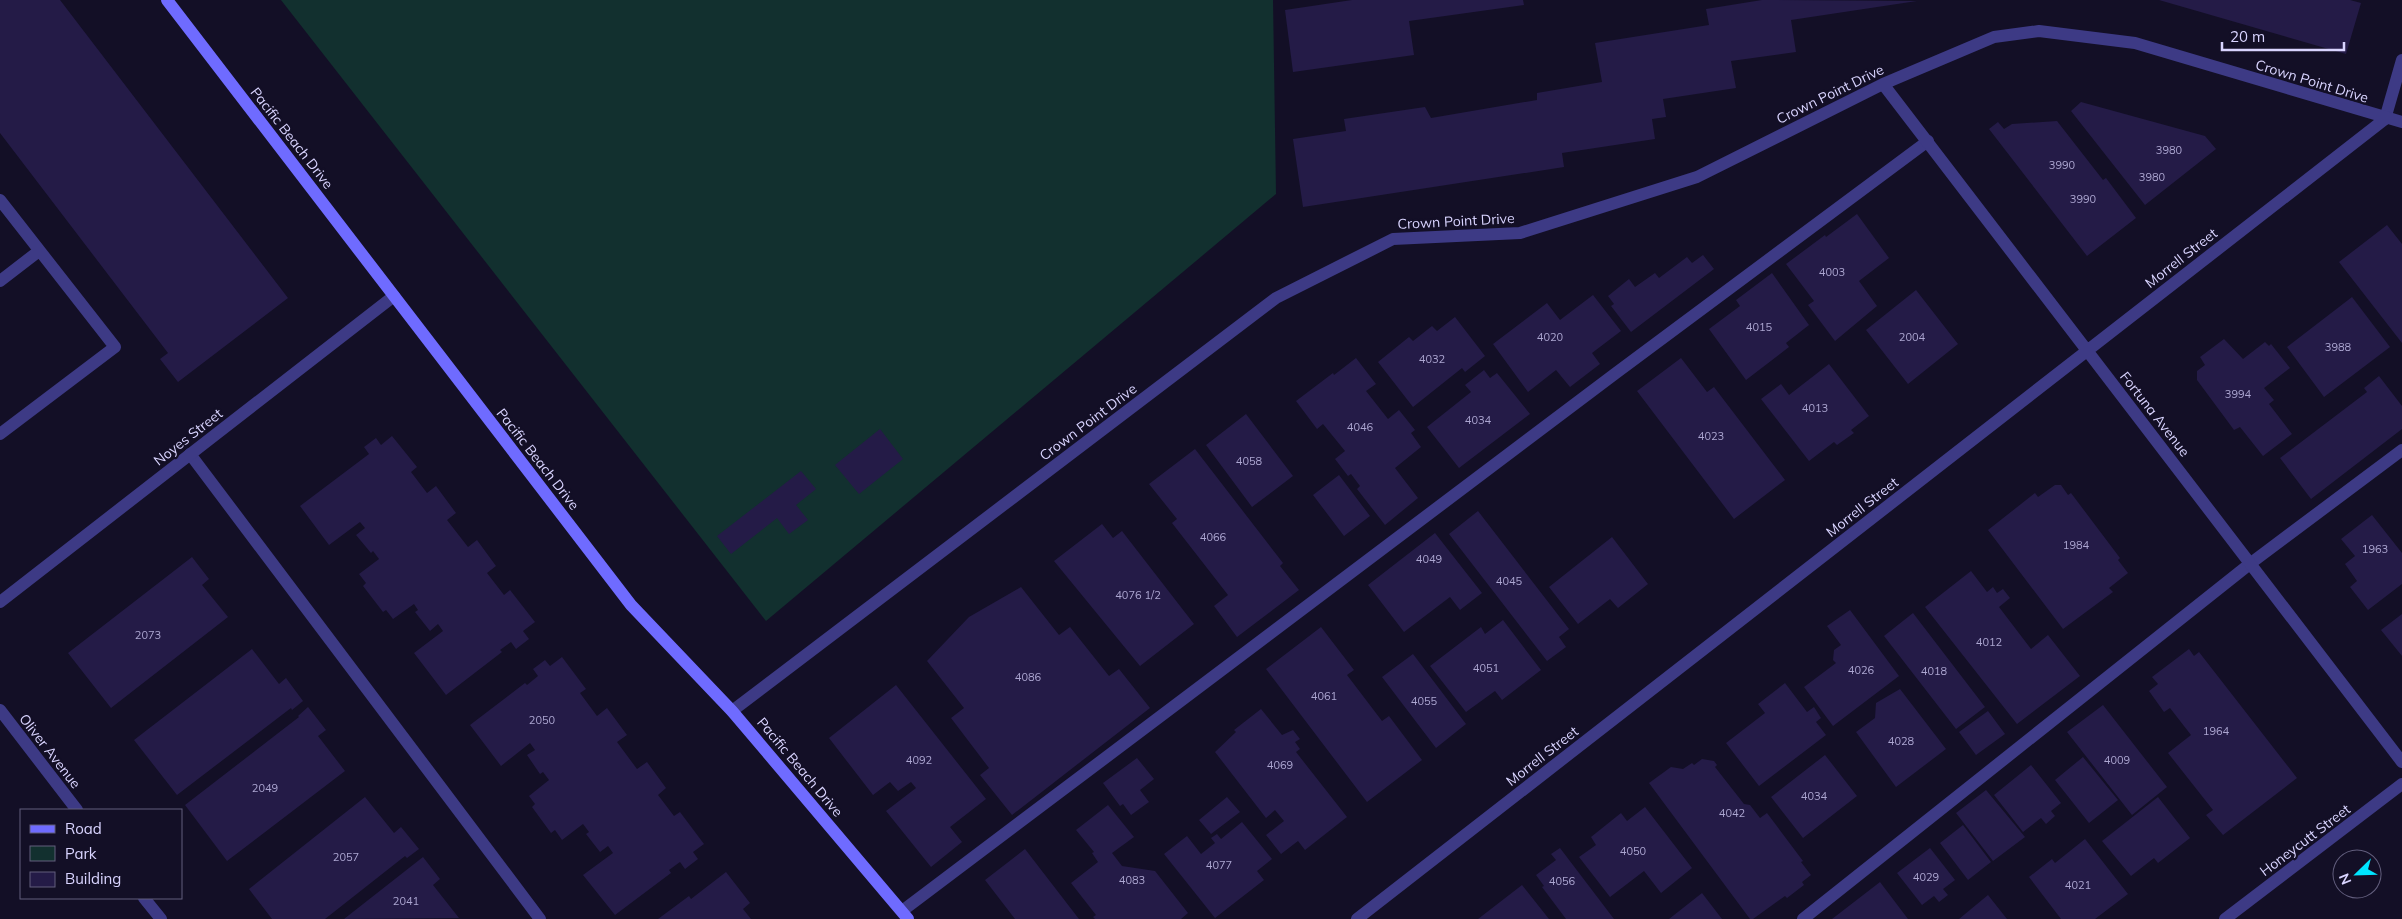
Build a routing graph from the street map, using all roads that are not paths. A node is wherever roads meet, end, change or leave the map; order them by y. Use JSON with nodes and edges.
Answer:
{"nodes":[{"id":1,"x":167,"y":0,"type":"edge"},
{"id":2,"x":2402,"y":60,"type":"edge"},
{"id":3,"x":1884,"y":84,"type":"junction"},
{"id":4,"x":2385,"y":119,"type":"junction"},
{"id":5,"x":2402,"y":122,"type":"edge"},
{"id":6,"x":1928,"y":141,"type":"junction"},
{"id":7,"x":0,"y":200,"type":"edge"},
{"id":8,"x":39,"y":252,"type":"junction"},
{"id":9,"x":0,"y":281,"type":"edge"},
{"id":10,"x":394,"y":296,"type":"junction"},
{"id":11,"x":2087,"y":350,"type":"junction"},
{"id":12,"x":0,"y":434,"type":"edge"},
{"id":13,"x":2402,"y":450,"type":"edge"},
{"id":14,"x":190,"y":454,"type":"junction"},
{"id":15,"x":2251,"y":563,"type":"junction"},
{"id":16,"x":0,"y":602,"type":"edge"},
{"id":17,"x":0,"y":710,"type":"edge"},
{"id":18,"x":732,"y":711,"type":"junction"},
{"id":19,"x":2402,"y":762,"type":"edge"},
{"id":20,"x":2402,"y":784,"type":"edge"},
{"id":21,"x":76,"y":809,"type":"edge"},
{"id":22,"x":145,"y":899,"type":"edge"},
{"id":23,"x":905,"y":915,"type":"edge"},
{"id":24,"x":161,"y":919,"type":"edge"},
{"id":25,"x":540,"y":919,"type":"edge"},
{"id":26,"x":1358,"y":919,"type":"edge"},
{"id":27,"x":1803,"y":919,"type":"edge"},
{"id":28,"x":2225,"y":919,"type":"edge"}],
"edges":[{"from":1,"to":10,"type":"street","name":"Pacific Beach Drive"},
{"from":2,"to":4,"type":"street"},
{"from":3,"to":4,"type":"street","name":"Crown Point Drive"},
{"from":3,"to":6,"type":"street","name":"Fortuna Avenue"},
{"from":3,"to":18,"type":"street","name":"Crown Point Drive"},
{"from":4,"to":5,"type":"street","name":"Crown Point Drive"},
{"from":4,"to":11,"type":"street","name":"Morrell Street"},
{"from":6,"to":11,"type":"street","name":"Fortuna Avenue"},
{"from":6,"to":23,"type":"street"},
{"from":7,"to":8,"type":"street"},
{"from":8,"to":9,"type":"street"},
{"from":8,"to":12,"type":"street"},
{"from":10,"to":14,"type":"street","name":"Noyes Street"},
{"from":10,"to":18,"type":"street","name":"Pacific Beach Drive"},
{"from":11,"to":15,"type":"street","name":"Fortuna Avenue"},
{"from":11,"to":26,"type":"street","name":"Morrell Street"},
{"from":13,"to":15,"type":"street"},
{"from":14,"to":16,"type":"street","name":"Noyes Street"},
{"from":14,"to":25,"type":"street"},
{"from":15,"to":19,"type":"street","name":"Fortuna Avenue"},
{"from":15,"to":27,"type":"street"},
{"from":17,"to":21,"type":"street","name":"Oliver Avenue"},
{"from":18,"to":23,"type":"street","name":"Pacific Beach Drive"},
{"from":20,"to":28,"type":"street","name":"Honeycutt Street"},
{"from":22,"to":24,"type":"street"}]}
